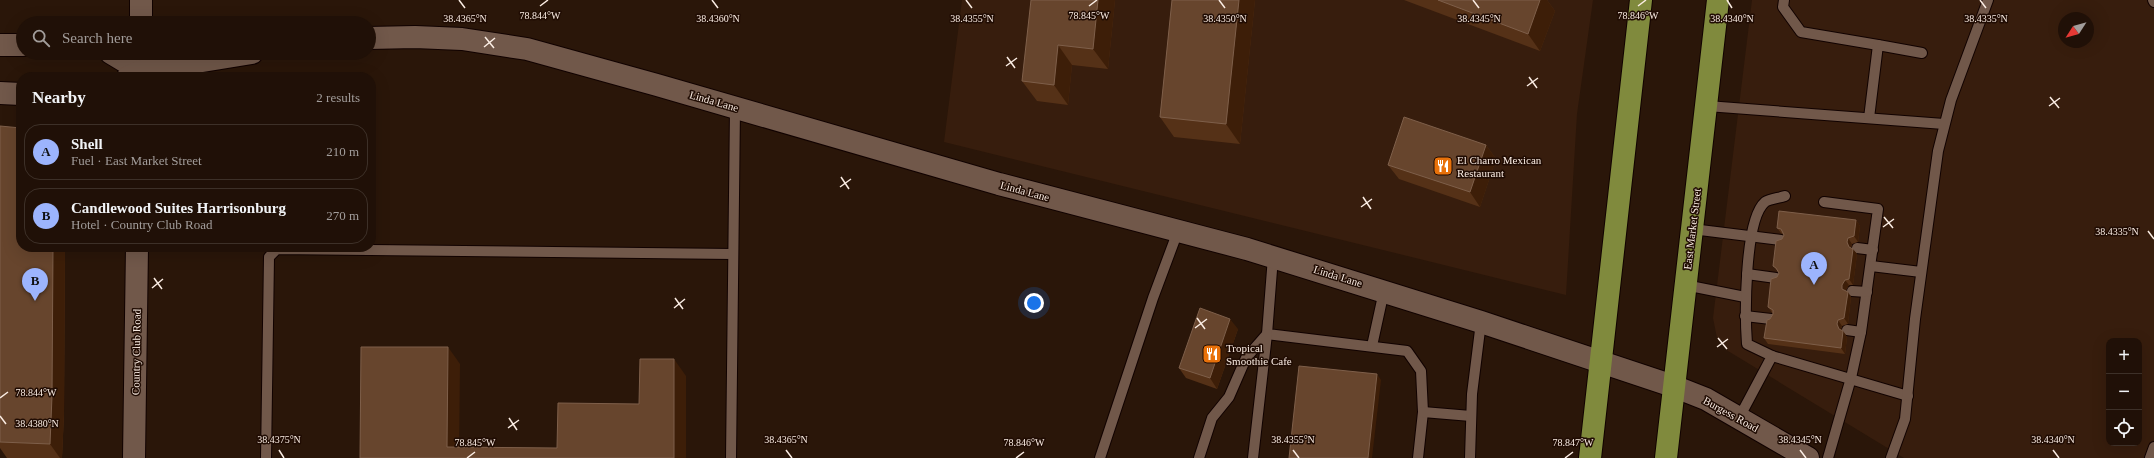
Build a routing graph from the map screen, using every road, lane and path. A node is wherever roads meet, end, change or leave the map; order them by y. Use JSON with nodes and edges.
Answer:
{"nodes":[{"id":1,"x":141,"y":0,"type":"edge"},
{"id":2,"x":1641,"y":0,"type":"edge"},
{"id":3,"x":1718,"y":0,"type":"edge"},
{"id":4,"x":1784,"y":0,"type":"edge"},
{"id":5,"x":1988,"y":0,"type":"edge"},
{"id":6,"x":141,"y":16,"type":"edge"},
{"id":7,"x":376,"y":38,"type":"edge"},
{"id":8,"x":16,"y":44,"type":"edge"},
{"id":9,"x":0,"y":45,"type":"edge"},
{"id":10,"x":1878,"y":46,"type":"junction"},
{"id":11,"x":1922,"y":53,"type":"dead end"},
{"id":12,"x":122,"y":60,"type":"edge"},
{"id":13,"x":205,"y":60,"type":"edge"},
{"id":14,"x":137,"y":70,"type":"edge"},
{"id":15,"x":0,"y":93,"type":"edge"},
{"id":16,"x":16,"y":94,"type":"edge"},
{"id":17,"x":1707,"y":106,"type":"junction"},
{"id":18,"x":735,"y":108,"type":"junction"},
{"id":19,"x":1869,"y":118,"type":"junction"},
{"id":20,"x":1944,"y":124,"type":"junction"},
{"id":21,"x":1785,"y":196,"type":"dead end"},
{"id":22,"x":1824,"y":202,"type":"dead end"},
{"id":23,"x":1692,"y":229,"type":"junction"},
{"id":24,"x":1178,"y":231,"type":"junction"},
{"id":25,"x":1752,"y":236,"type":"junction"},
{"id":26,"x":1781,"y":240,"type":"edge"},
{"id":27,"x":1857,"y":248,"type":"dead end"},
{"id":28,"x":376,"y":250,"type":"edge"},
{"id":29,"x":1873,"y":250,"type":"junction"},
{"id":30,"x":138,"y":252,"type":"edge"},
{"id":31,"x":274,"y":252,"type":"edge"},
{"id":32,"x":733,"y":254,"type":"junction"},
{"id":33,"x":1272,"y":257,"type":"junction"},
{"id":34,"x":1870,"y":266,"type":"junction"},
{"id":35,"x":1921,"y":272,"type":"junction"},
{"id":36,"x":1747,"y":274,"type":"junction"},
{"id":37,"x":1776,"y":278,"type":"edge"},
{"id":38,"x":1685,"y":285,"type":"junction"},
{"id":39,"x":1384,"y":291,"type":"junction"},
{"id":40,"x":1852,"y":291,"type":"dead end"},
{"id":41,"x":1867,"y":292,"type":"junction"},
{"id":42,"x":1745,"y":297,"type":"junction"},
{"id":43,"x":1745,"y":316,"type":"junction"},
{"id":44,"x":1771,"y":319,"type":"edge"},
{"id":45,"x":1481,"y":322,"type":"junction"},
{"id":46,"x":1847,"y":330,"type":"dead end"},
{"id":47,"x":1861,"y":332,"type":"junction"},
{"id":48,"x":1267,"y":334,"type":"junction"},
{"id":49,"x":1372,"y":346,"type":"junction"},
{"id":50,"x":1772,"y":356,"type":"junction"},
{"id":51,"x":1600,"y":362,"type":"junction"},
{"id":52,"x":1851,"y":378,"type":"junction"},
{"id":53,"x":1673,"y":386,"type":"junction"},
{"id":54,"x":1908,"y":396,"type":"junction"},
{"id":55,"x":1423,"y":412,"type":"junction"},
{"id":56,"x":1471,"y":416,"type":"junction"},
{"id":57,"x":1739,"y":418,"type":"junction"},
{"id":58,"x":2154,"y":447,"type":"edge"},
{"id":59,"x":134,"y":458,"type":"edge"},
{"id":60,"x":266,"y":458,"type":"edge"},
{"id":61,"x":731,"y":458,"type":"edge"},
{"id":62,"x":1100,"y":458,"type":"edge"},
{"id":63,"x":1199,"y":458,"type":"edge"},
{"id":64,"x":1254,"y":458,"type":"edge"},
{"id":65,"x":1418,"y":458,"type":"edge"},
{"id":66,"x":1470,"y":458,"type":"edge"},
{"id":67,"x":1590,"y":458,"type":"edge"},
{"id":68,"x":1666,"y":458,"type":"edge"},
{"id":69,"x":1808,"y":458,"type":"edge"},
{"id":70,"x":1828,"y":458,"type":"edge"},
{"id":71,"x":1892,"y":458,"type":"edge"},
{"id":72,"x":2150,"y":458,"type":"edge"}],
"edges":[{"from":1,"to":6,"type":"street"},
{"from":2,"to":51,"type":"highway"},
{"from":3,"to":17,"type":"highway","name":"East Market Street"},
{"from":4,"to":10,"type":"lane"},
{"from":5,"to":20,"type":"lane"},
{"from":7,"to":18,"type":"street","name":"Linda Lane"},
{"from":8,"to":9,"type":"street"},
{"from":10,"to":11,"type":"lane"},
{"from":10,"to":19,"type":"lane"},
{"from":12,"to":14,"type":"street"},
{"from":13,"to":14,"type":"street"},
{"from":15,"to":16,"type":"street"},
{"from":17,"to":19,"type":"lane"},
{"from":17,"to":23,"type":"highway","name":"East Market Street"},
{"from":18,"to":24,"type":"street","name":"Linda Lane"},
{"from":18,"to":32,"type":"lane"},
{"from":19,"to":20,"type":"lane"},
{"from":20,"to":35,"type":"lane"},
{"from":21,"to":25,"type":"lane"},
{"from":22,"to":29,"type":"lane"},
{"from":23,"to":25,"type":"lane"},
{"from":23,"to":38,"type":"highway","name":"East Market Street"},
{"from":24,"to":33,"type":"street","name":"Linda Lane"},
{"from":24,"to":62,"type":"lane"},
{"from":25,"to":26,"type":"lane"},
{"from":25,"to":36,"type":"lane"},
{"from":27,"to":29,"type":"lane"},
{"from":28,"to":32,"type":"lane"},
{"from":29,"to":34,"type":"lane"},
{"from":30,"to":59,"type":"street","name":"Country Club Road"},
{"from":31,"to":60,"type":"lane"},
{"from":32,"to":61,"type":"lane"},
{"from":33,"to":39,"type":"street","name":"Linda Lane"},
{"from":33,"to":48,"type":"lane"},
{"from":34,"to":35,"type":"lane"},
{"from":34,"to":41,"type":"lane"},
{"from":35,"to":54,"type":"lane"},
{"from":36,"to":37,"type":"lane"},
{"from":36,"to":42,"type":"lane"},
{"from":38,"to":42,"type":"lane"},
{"from":38,"to":53,"type":"highway","name":"East Market Street"},
{"from":39,"to":45,"type":"street","name":"Linda Lane"},
{"from":39,"to":49,"type":"lane"},
{"from":40,"to":41,"type":"lane"},
{"from":41,"to":47,"type":"lane"},
{"from":42,"to":43,"type":"lane"},
{"from":43,"to":44,"type":"lane"},
{"from":43,"to":50,"type":"lane"},
{"from":45,"to":51,"type":"street","name":"Linda Lane"},
{"from":45,"to":56,"type":"lane"},
{"from":46,"to":47,"type":"lane"},
{"from":47,"to":52,"type":"lane"},
{"from":48,"to":49,"type":"lane"},
{"from":48,"to":63,"type":"lane"},
{"from":48,"to":64,"type":"lane"},
{"from":49,"to":55,"type":"lane"},
{"from":50,"to":52,"type":"lane"},
{"from":50,"to":57,"type":"lane"},
{"from":51,"to":53,"type":"street","name":"Linda Lane"},
{"from":51,"to":67,"type":"highway"},
{"from":52,"to":54,"type":"lane"},
{"from":52,"to":70,"type":"lane"},
{"from":53,"to":57,"type":"street","name":"Burgess Road"},
{"from":53,"to":68,"type":"highway","name":"East Market Street"},
{"from":54,"to":71,"type":"lane"},
{"from":55,"to":56,"type":"lane"},
{"from":55,"to":65,"type":"lane"},
{"from":56,"to":66,"type":"lane"},
{"from":57,"to":69,"type":"street","name":"Burgess Road"},
{"from":58,"to":72,"type":"lane"}]}
